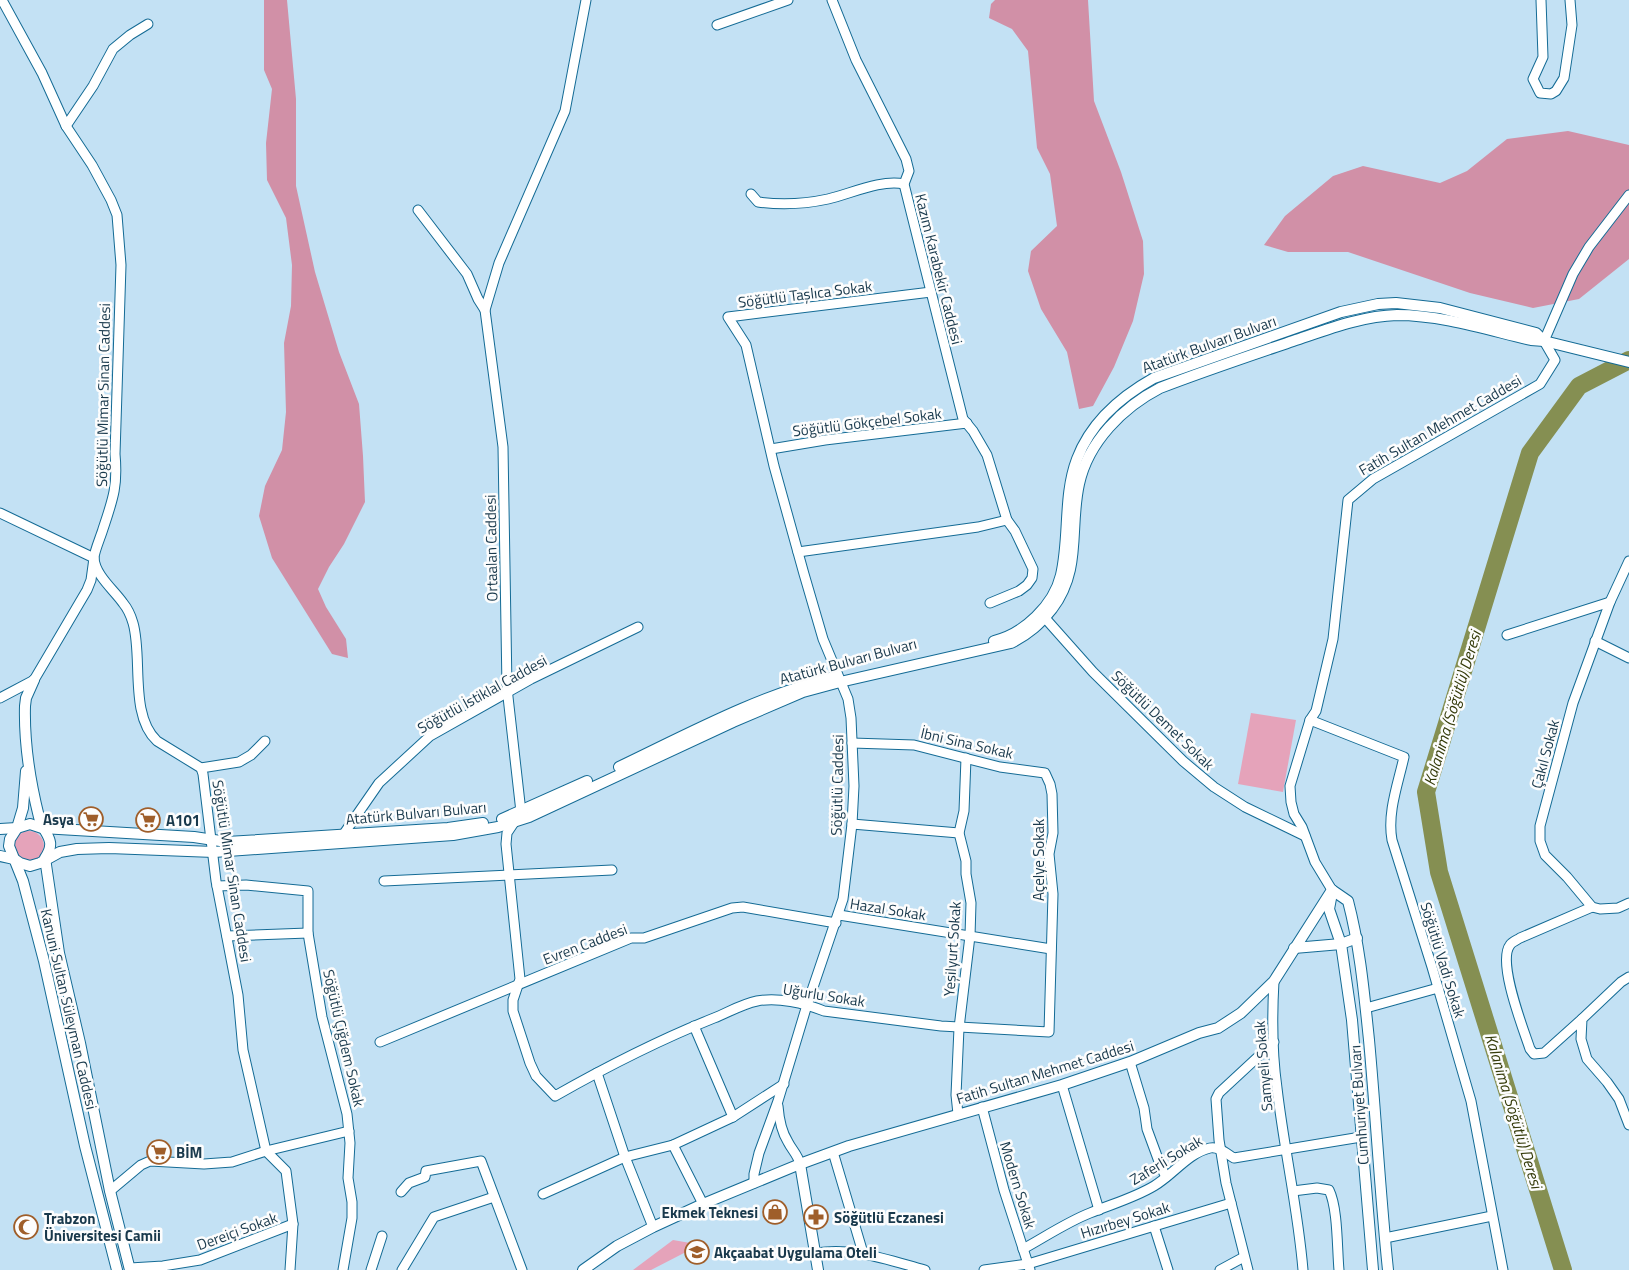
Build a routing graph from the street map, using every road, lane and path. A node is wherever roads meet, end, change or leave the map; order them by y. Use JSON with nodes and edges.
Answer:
{"nodes":[{"id":1,"x":2,"y":0,"type":"edge"},
{"id":2,"x":586,"y":0,"type":"edge"},
{"id":3,"x":788,"y":0,"type":"edge"},
{"id":4,"x":832,"y":0,"type":"edge"},
{"id":5,"x":1541,"y":0,"type":"edge"},
{"id":6,"x":1570,"y":0,"type":"edge"},
{"id":7,"x":148,"y":24,"type":"dead end"},
{"id":8,"x":717,"y":25,"type":"dead end"},
{"id":9,"x":66,"y":126,"type":"junction"},
{"id":10,"x":904,"y":184,"type":"junction"},
{"id":11,"x":752,"y":194,"type":"dead end"},
{"id":12,"x":1629,"y":195,"type":"edge"},
{"id":13,"x":418,"y":210,"type":"dead end"},
{"id":14,"x":931,"y":292,"type":"junction"},
{"id":15,"x":485,"y":310,"type":"junction"},
{"id":16,"x":1544,"y":341,"type":"junction"},
{"id":17,"x":1629,"y":362,"type":"edge"},
{"id":18,"x":755,"y":388,"type":"joint"},
{"id":19,"x":967,"y":423,"type":"junction"},
{"id":20,"x":770,"y":449,"type":"junction"},
{"id":21,"x":0,"y":513,"type":"edge"},
{"id":22,"x":1007,"y":520,"type":"junction"},
{"id":23,"x":798,"y":552,"type":"junction"},
{"id":24,"x":94,"y":558,"type":"junction"},
{"id":25,"x":1629,"y":560,"type":"edge"},
{"id":26,"x":1610,"y":602,"type":"junction"},
{"id":27,"x":990,"y":604,"type":"dead end"},
{"id":28,"x":1045,"y":618,"type":"junction"},
{"id":29,"x":638,"y":627,"type":"dead end"},
{"id":30,"x":1507,"y":635,"type":"dead end"},
{"id":31,"x":1595,"y":642,"type":"junction"},
{"id":32,"x":1629,"y":658,"type":"edge"},
{"id":33,"x":840,"y":679,"type":"junction"},
{"id":34,"x":34,"y":680,"type":"junction"},
{"id":35,"x":508,"y":692,"type":"junction"},
{"id":36,"x":0,"y":698,"type":"edge"},
{"id":37,"x":1310,"y":720,"type":"junction"},
{"id":38,"x":265,"y":741,"type":"dead end"},
{"id":39,"x":852,"y":743,"type":"junction"},
{"id":40,"x":28,"y":758,"type":"junction"},
{"id":41,"x":966,"y":758,"type":"junction"},
{"id":42,"x":201,"y":768,"type":"junction"},
{"id":43,"x":1045,"y":773,"type":"joint"},
{"id":44,"x":521,"y":812,"type":"junction"},
{"id":45,"x":514,"y":822,"type":"junction"},
{"id":46,"x":852,"y":824,"type":"junction"},
{"id":47,"x":17,"y":828,"type":"junction"},
{"id":48,"x":42,"y":828,"type":"junction"},
{"id":49,"x":0,"y":829,"type":"edge"},
{"id":50,"x":959,"y":833,"type":"junction"},
{"id":51,"x":343,"y":835,"type":"junction"},
{"id":52,"x":1305,"y":836,"type":"junction"},
{"id":53,"x":210,"y":839,"type":"junction"},
{"id":54,"x":214,"y":852,"type":"junction"},
{"id":55,"x":0,"y":856,"type":"edge"},
{"id":56,"x":14,"y":858,"type":"junction"},
{"id":57,"x":45,"y":858,"type":"junction"},
{"id":58,"x":612,"y":870,"type":"dead end"},
{"id":59,"x":509,"y":875,"type":"junction"},
{"id":60,"x":384,"y":881,"type":"dead end"},
{"id":61,"x":217,"y":886,"type":"junction"},
{"id":62,"x":1332,"y":890,"type":"junction"},
{"id":63,"x":1629,"y":903,"type":"edge"},
{"id":64,"x":1592,"y":906,"type":"junction"},
{"id":65,"x":838,"y":919,"type":"junction"},
{"id":66,"x":308,"y":933,"type":"junction"},
{"id":67,"x":226,"y":936,"type":"junction"},
{"id":68,"x":970,"y":936,"type":"junction"},
{"id":69,"x":1357,"y":938,"type":"junction"},
{"id":70,"x":1342,"y":944,"type":"junction"},
{"id":71,"x":1294,"y":948,"type":"junction"},
{"id":72,"x":1050,"y":949,"type":"junction"},
{"id":73,"x":1629,"y":977,"type":"edge"},
{"id":74,"x":1274,"y":981,"type":"junction"},
{"id":75,"x":516,"y":987,"type":"junction"},
{"id":76,"x":1438,"y":988,"type":"junction"},
{"id":77,"x":807,"y":1005,"type":"junction"},
{"id":78,"x":1366,"y":1008,"type":"junction"},
{"id":79,"x":1582,"y":1019,"type":"junction"},
{"id":80,"x":694,"y":1026,"type":"junction"},
{"id":81,"x":960,"y":1028,"type":"junction"},
{"id":82,"x":1049,"y":1032,"type":"joint"},
{"id":83,"x":380,"y":1042,"type":"dead end"},
{"id":84,"x":1274,"y":1042,"type":"junction"},
{"id":85,"x":1130,"y":1062,"type":"junction"},
{"id":86,"x":597,"y":1073,"type":"junction"},
{"id":87,"x":784,"y":1084,"type":"junction"},
{"id":88,"x":1062,"y":1085,"type":"junction"},
{"id":89,"x":778,"y":1101,"type":"junction"},
{"id":90,"x":982,"y":1107,"type":"junction"},
{"id":91,"x":958,"y":1114,"type":"junction"},
{"id":92,"x":733,"y":1117,"type":"junction"},
{"id":93,"x":1629,"y":1125,"type":"edge"},
{"id":94,"x":349,"y":1131,"type":"junction"},
{"id":95,"x":1361,"y":1137,"type":"junction"},
{"id":96,"x":672,"y":1145,"type":"junction"},
{"id":97,"x":1287,"y":1149,"type":"junction"},
{"id":98,"x":1222,"y":1150,"type":"junction"},
{"id":99,"x":266,"y":1151,"type":"junction"},
{"id":100,"x":833,"y":1152,"type":"junction"},
{"id":101,"x":625,"y":1158,"type":"junction"},
{"id":102,"x":800,"y":1164,"type":"junction"},
{"id":103,"x":1166,"y":1177,"type":"junction"},
{"id":104,"x":754,"y":1183,"type":"junction"},
{"id":105,"x":110,"y":1191,"type":"junction"},
{"id":106,"x":1293,"y":1191,"type":"junction"},
{"id":107,"x":401,"y":1192,"type":"dead end"},
{"id":108,"x":543,"y":1194,"type":"dead end"},
{"id":109,"x":494,"y":1197,"type":"junction"},
{"id":110,"x":1230,"y":1203,"type":"junction"},
{"id":111,"x":702,"y":1204,"type":"junction"},
{"id":112,"x":1099,"y":1210,"type":"junction"},
{"id":113,"x":1492,"y":1216,"type":"junction"},
{"id":114,"x":293,"y":1224,"type":"junction"},
{"id":115,"x":1154,"y":1226,"type":"junction"},
{"id":116,"x":652,"y":1227,"type":"junction"},
{"id":117,"x":382,"y":1236,"type":"dead end"},
{"id":118,"x":1385,"y":1238,"type":"junction"},
{"id":119,"x":1023,"y":1249,"type":"junction"},
{"id":120,"x":816,"y":1253,"type":"junction"},
{"id":121,"x":863,"y":1253,"type":"junction"},
{"id":122,"x":1244,"y":1257,"type":"junction"},
{"id":123,"x":1029,"y":1267,"type":"edge"},
{"id":124,"x":130,"y":1269,"type":"edge"},
{"id":125,"x":117,"y":1270,"type":"edge"},
{"id":126,"x":290,"y":1270,"type":"edge"},
{"id":127,"x":344,"y":1270,"type":"edge"},
{"id":128,"x":371,"y":1270,"type":"edge"},
{"id":129,"x":402,"y":1270,"type":"edge"},
{"id":130,"x":522,"y":1270,"type":"edge"},
{"id":131,"x":583,"y":1270,"type":"edge"},
{"id":132,"x":818,"y":1270,"type":"edge"},
{"id":133,"x":925,"y":1270,"type":"edge"},
{"id":134,"x":984,"y":1270,"type":"edge"},
{"id":135,"x":1168,"y":1270,"type":"edge"},
{"id":136,"x":1220,"y":1270,"type":"edge"},
{"id":137,"x":1248,"y":1270,"type":"edge"},
{"id":138,"x":1303,"y":1270,"type":"edge"},
{"id":139,"x":1339,"y":1270,"type":"edge"},
{"id":140,"x":1374,"y":1270,"type":"edge"},
{"id":141,"x":1388,"y":1270,"type":"edge"},
{"id":142,"x":1503,"y":1270,"type":"edge"}],
"edges":[{"from":1,"to":9,"type":"street","name":"Söğütlü Mimar Sinan Caddesi"},
{"from":2,"to":15,"type":"street","name":"Ortaalan Caddesi"},
{"from":3,"to":8,"type":"street"},
{"from":4,"to":10,"type":"street","name":"Kazım Karabekir Caddesi"},
{"from":5,"to":6,"type":"street"},
{"from":7,"to":9,"type":"street"},
{"from":9,"to":24,"type":"street","name":"Söğütlü Mimar Sinan Caddesi"},
{"from":10,"to":11,"type":"street"},
{"from":10,"to":14,"type":"street","name":"Kazım Karabekir Caddesi"},
{"from":12,"to":16,"type":"street"},
{"from":13,"to":15,"type":"street"},
{"from":14,"to":18,"type":"street","name":"Söğütlü Taşlıca Sokak"},
{"from":14,"to":19,"type":"street","name":"Kazım Karabekir Caddesi"},
{"from":15,"to":35,"type":"street","name":"Ortaalan Caddesi"},
{"from":16,"to":17,"type":"street","name":"Atatürk Bulvarı Bulvarı"},
{"from":16,"to":28,"type":"street","name":"Atatürk Bulvarı Bulvarı"},
{"from":16,"to":33,"type":"street","name":"Atatürk Bulvarı Bulvarı"},
{"from":16,"to":37,"type":"street","name":"Fatih Sultan Mehmet Caddesi"},
{"from":18,"to":20,"type":"street","name":"Söğütlü Caddesi"},
{"from":19,"to":20,"type":"street","name":"Söğütlü Gökçebel Sokak"},
{"from":19,"to":22,"type":"street","name":"Kazım Karabekir Caddesi"},
{"from":20,"to":23,"type":"street","name":"Söğütlü Caddesi"},
{"from":21,"to":24,"type":"street"},
{"from":22,"to":23,"type":"street"},
{"from":22,"to":27,"type":"street","name":"Kazım Karabekir Caddesi"},
{"from":23,"to":33,"type":"street","name":"Söğütlü Caddesi"},
{"from":24,"to":34,"type":"street"},
{"from":24,"to":42,"type":"street","name":"Söğütlü Mimar Sinan Caddesi"},
{"from":25,"to":26,"type":"street","name":"Çakıl Sokak"},
{"from":26,"to":30,"type":"street"},
{"from":26,"to":31,"type":"street","name":"Çakıl Sokak"},
{"from":28,"to":33,"type":"street","name":"Atatürk Bulvarı Bulvarı"},
{"from":28,"to":52,"type":"street","name":"Söğütlü Demet Sokak"},
{"from":29,"to":35,"type":"street","name":"Söğütlü İstiklal Caddesi"},
{"from":31,"to":32,"type":"street"},
{"from":31,"to":64,"type":"street","name":"Çakıl Sokak"},
{"from":33,"to":39,"type":"street","name":"Söğütlü Caddesi"},
{"from":33,"to":44,"type":"street","name":"Atatürk Bulvarı Bulvarı"},
{"from":33,"to":45,"type":"street","name":"Atatürk Bulvarı Bulvarı"},
{"from":34,"to":36,"type":"street"},
{"from":34,"to":40,"type":"street","name":"Kanuni Sultan Süleyman Caddesi"},
{"from":35,"to":44,"type":"street","name":"Ortaalan Caddesi"},
{"from":35,"to":51,"type":"street","name":"Söğütlü İstiklal Caddesi"},
{"from":37,"to":52,"type":"street","name":"Fatih Sultan Mehmet Caddesi"},
{"from":37,"to":76,"type":"street","name":"Söğütlü Vadi Sokak"},
{"from":38,"to":42,"type":"street"},
{"from":39,"to":41,"type":"street","name":"İbni Sina Sokak"},
{"from":39,"to":46,"type":"street","name":"Söğütlü Caddesi"},
{"from":40,"to":47,"type":"street","name":"Kanuni Sultan Süleyman Caddesi"},
{"from":40,"to":48,"type":"street","name":"Kanuni Sultan Süleyman Caddesi"},
{"from":41,"to":43,"type":"street","name":"İbni Sina Sokak"},
{"from":41,"to":50,"type":"street","name":"Yeşilyurt Sokak"},
{"from":42,"to":53,"type":"street","name":"Söğütlü Mimar Sinan Caddesi"},
{"from":43,"to":72,"type":"street","name":"Açelye Sokak"},
{"from":44,"to":45,"type":"street"},
{"from":44,"to":51,"type":"street","name":"Atatürk Bulvarı Bulvarı"},
{"from":45,"to":54,"type":"street","name":"Atatürk Bulvarı Bulvarı"},
{"from":45,"to":59,"type":"street"},
{"from":46,"to":50,"type":"street"},
{"from":46,"to":65,"type":"street","name":"Söğütlü Caddesi"},
{"from":47,"to":48,"type":"street","name":"Atatürk Bulvarı Bulvarı"},
{"from":47,"to":49,"type":"street","name":"Atatürk Bulvarı Bulvarı"},
{"from":47,"to":56,"type":"street","name":"Kanuni Sultan Süleyman Caddesi"},
{"from":48,"to":53,"type":"street","name":"Atatürk Bulvarı Bulvarı"},
{"from":48,"to":57,"type":"street","name":"Kanuni Sultan Süleyman Caddesi"},
{"from":50,"to":68,"type":"street","name":"Yeşilyurt Sokak"},
{"from":51,"to":53,"type":"street","name":"Atatürk Bulvarı Bulvarı"},
{"from":52,"to":62,"type":"street","name":"Fatih Sultan Mehmet Caddesi"},
{"from":53,"to":54,"type":"street","name":"Söğütlü Mimar Sinan Caddesi"},
{"from":54,"to":57,"type":"street","name":"Atatürk Bulvarı Bulvarı"},
{"from":54,"to":61,"type":"street","name":"Söğütlü Mimar Sinan Caddesi"},
{"from":55,"to":56,"type":"street","name":"Atatürk Bulvarı Bulvarı"},
{"from":56,"to":57,"type":"street","name":"Atatürk Bulvarı Bulvarı"},
{"from":56,"to":125,"type":"street","name":"Kanuni Sultan Süleyman Caddesi"},
{"from":57,"to":105,"type":"street","name":"Kanuni Sultan Süleyman Caddesi"},
{"from":58,"to":59,"type":"street"},
{"from":59,"to":60,"type":"street"},
{"from":59,"to":75,"type":"street"},
{"from":61,"to":66,"type":"street","name":"Söğütlü Çiğdem Sokak"},
{"from":61,"to":67,"type":"street","name":"Söğütlü Mimar Sinan Caddesi"},
{"from":62,"to":69,"type":"street","name":"Cumhuriyet Bulvarı"},
{"from":62,"to":70,"type":"street","name":"Cumhuriyet Bulvarı"},
{"from":62,"to":71,"type":"street","name":"Fatih Sultan Mehmet Caddesi"},
{"from":63,"to":64,"type":"street"},
{"from":64,"to":79,"type":"street"},
{"from":65,"to":68,"type":"street","name":"Hazal Sokak"},
{"from":65,"to":75,"type":"street","name":"Evren Caddesi"},
{"from":65,"to":77,"type":"street","name":"Söğütlü Caddesi"},
{"from":66,"to":67,"type":"street"},
{"from":66,"to":94,"type":"street","name":"Söğütlü Çiğdem Sokak"},
{"from":67,"to":99,"type":"street","name":"Söğütlü Mimar Sinan Caddesi"},
{"from":68,"to":72,"type":"street","name":"Hazal Sokak"},
{"from":68,"to":81,"type":"street","name":"Yeşilyurt Sokak"},
{"from":69,"to":70,"type":"street"},
{"from":69,"to":78,"type":"street","name":"Cumhuriyet Bulvarı"},
{"from":70,"to":71,"type":"street"},
{"from":70,"to":95,"type":"street","name":"Cumhuriyet Bulvarı"},
{"from":71,"to":74,"type":"street","name":"Fatih Sultan Mehmet Caddesi"},
{"from":72,"to":82,"type":"street","name":"Açelye Sokak"},
{"from":73,"to":79,"type":"street"},
{"from":74,"to":84,"type":"street","name":"Samyeli Sokak"},
{"from":74,"to":85,"type":"street","name":"Fatih Sultan Mehmet Caddesi"},
{"from":75,"to":83,"type":"street","name":"Evren Caddesi"},
{"from":75,"to":86,"type":"street","name":"Uğurlu Sokak"},
{"from":76,"to":78,"type":"street"},
{"from":76,"to":113,"type":"street","name":"Söğütlü Vadi Sokak"},
{"from":77,"to":80,"type":"street","name":"Uğurlu Sokak"},
{"from":77,"to":81,"type":"street","name":"Uğurlu Sokak"},
{"from":77,"to":87,"type":"street","name":"Söğütlü Caddesi"},
{"from":78,"to":118,"type":"street","name":"Cumhuriyet Bulvarı"},
{"from":79,"to":93,"type":"street"},
{"from":80,"to":86,"type":"street","name":"Uğurlu Sokak"},
{"from":80,"to":92,"type":"street"},
{"from":81,"to":82,"type":"street","name":"Uğurlu Sokak"},
{"from":81,"to":91,"type":"street","name":"Yeşilyurt Sokak"},
{"from":84,"to":97,"type":"street","name":"Samyeli Sokak"},
{"from":84,"to":98,"type":"street"},
{"from":85,"to":88,"type":"street","name":"Fatih Sultan Mehmet Caddesi"},
{"from":85,"to":103,"type":"street"},
{"from":86,"to":101,"type":"street"},
{"from":87,"to":89,"type":"street","name":"Söğütlü Caddesi"},
{"from":87,"to":92,"type":"street"},
{"from":88,"to":90,"type":"street","name":"Fatih Sultan Mehmet Caddesi"},
{"from":88,"to":112,"type":"street"},
{"from":89,"to":102,"type":"street"},
{"from":89,"to":104,"type":"street","name":"Söğütlü Caddesi"},
{"from":90,"to":91,"type":"street","name":"Fatih Sultan Mehmet Caddesi"},
{"from":90,"to":119,"type":"street","name":"Modern Sokak"},
{"from":91,"to":100,"type":"street","name":"Fatih Sultan Mehmet Caddesi"},
{"from":92,"to":96,"type":"street"},
{"from":94,"to":99,"type":"street"},
{"from":94,"to":127,"type":"street","name":"Söğütlü Çiğdem Sokak"},
{"from":95,"to":97,"type":"street","name":"Zaferli Sokak"},
{"from":95,"to":140,"type":"street","name":"Cumhuriyet Bulvarı"},
{"from":96,"to":101,"type":"street"},
{"from":96,"to":111,"type":"street"},
{"from":97,"to":98,"type":"street","name":"Zaferli Sokak"},
{"from":97,"to":106,"type":"street","name":"Samyeli Sokak"},
{"from":98,"to":103,"type":"street","name":"Zaferli Sokak"},
{"from":98,"to":110,"type":"street"},
{"from":99,"to":105,"type":"street"},
{"from":99,"to":114,"type":"street"},
{"from":100,"to":102,"type":"street","name":"Fatih Sultan Mehmet Caddesi"},
{"from":100,"to":121,"type":"street"},
{"from":101,"to":108,"type":"street"},
{"from":101,"to":116,"type":"street"},
{"from":102,"to":104,"type":"street","name":"Fatih Sultan Mehmet Caddesi"},
{"from":102,"to":120,"type":"street"},
{"from":103,"to":112,"type":"street","name":"Zaferli Sokak"},
{"from":104,"to":111,"type":"street","name":"Fatih Sultan Mehmet Caddesi"},
{"from":105,"to":124,"type":"street","name":"Kanuni Sultan Süleyman Caddesi"},
{"from":106,"to":138,"type":"street","name":"Samyeli Sokak"},
{"from":106,"to":139,"type":"street"},
{"from":107,"to":109,"type":"street"},
{"from":109,"to":129,"type":"street"},
{"from":109,"to":130,"type":"street"},
{"from":110,"to":115,"type":"street","name":"Hızırbey Sokak"},
{"from":110,"to":122,"type":"street"},
{"from":111,"to":116,"type":"street","name":"Fatih Sultan Mehmet Caddesi"},
{"from":112,"to":119,"type":"street","name":"Zaferli Sokak"},
{"from":113,"to":118,"type":"street"},
{"from":113,"to":142,"type":"street","name":"Söğütlü Vadi Sokak"},
{"from":114,"to":124,"type":"street","name":"Dereiçi Sokak"},
{"from":114,"to":126,"type":"street"},
{"from":115,"to":123,"type":"street","name":"Hızırbey Sokak"},
{"from":115,"to":135,"type":"street"},
{"from":116,"to":131,"type":"street","name":"Fatih Sultan Mehmet Caddesi"},
{"from":117,"to":128,"type":"street"},
{"from":118,"to":141,"type":"street","name":"Cumhuriyet Bulvarı"},
{"from":119,"to":123,"type":"street","name":"Modern Sokak"},
{"from":120,"to":121,"type":"street"},
{"from":120,"to":132,"type":"street"},
{"from":121,"to":133,"type":"street"},
{"from":122,"to":136,"type":"street"},
{"from":122,"to":137,"type":"street"},
{"from":123,"to":134,"type":"street","name":"Hızırbey Sokak"}]}
